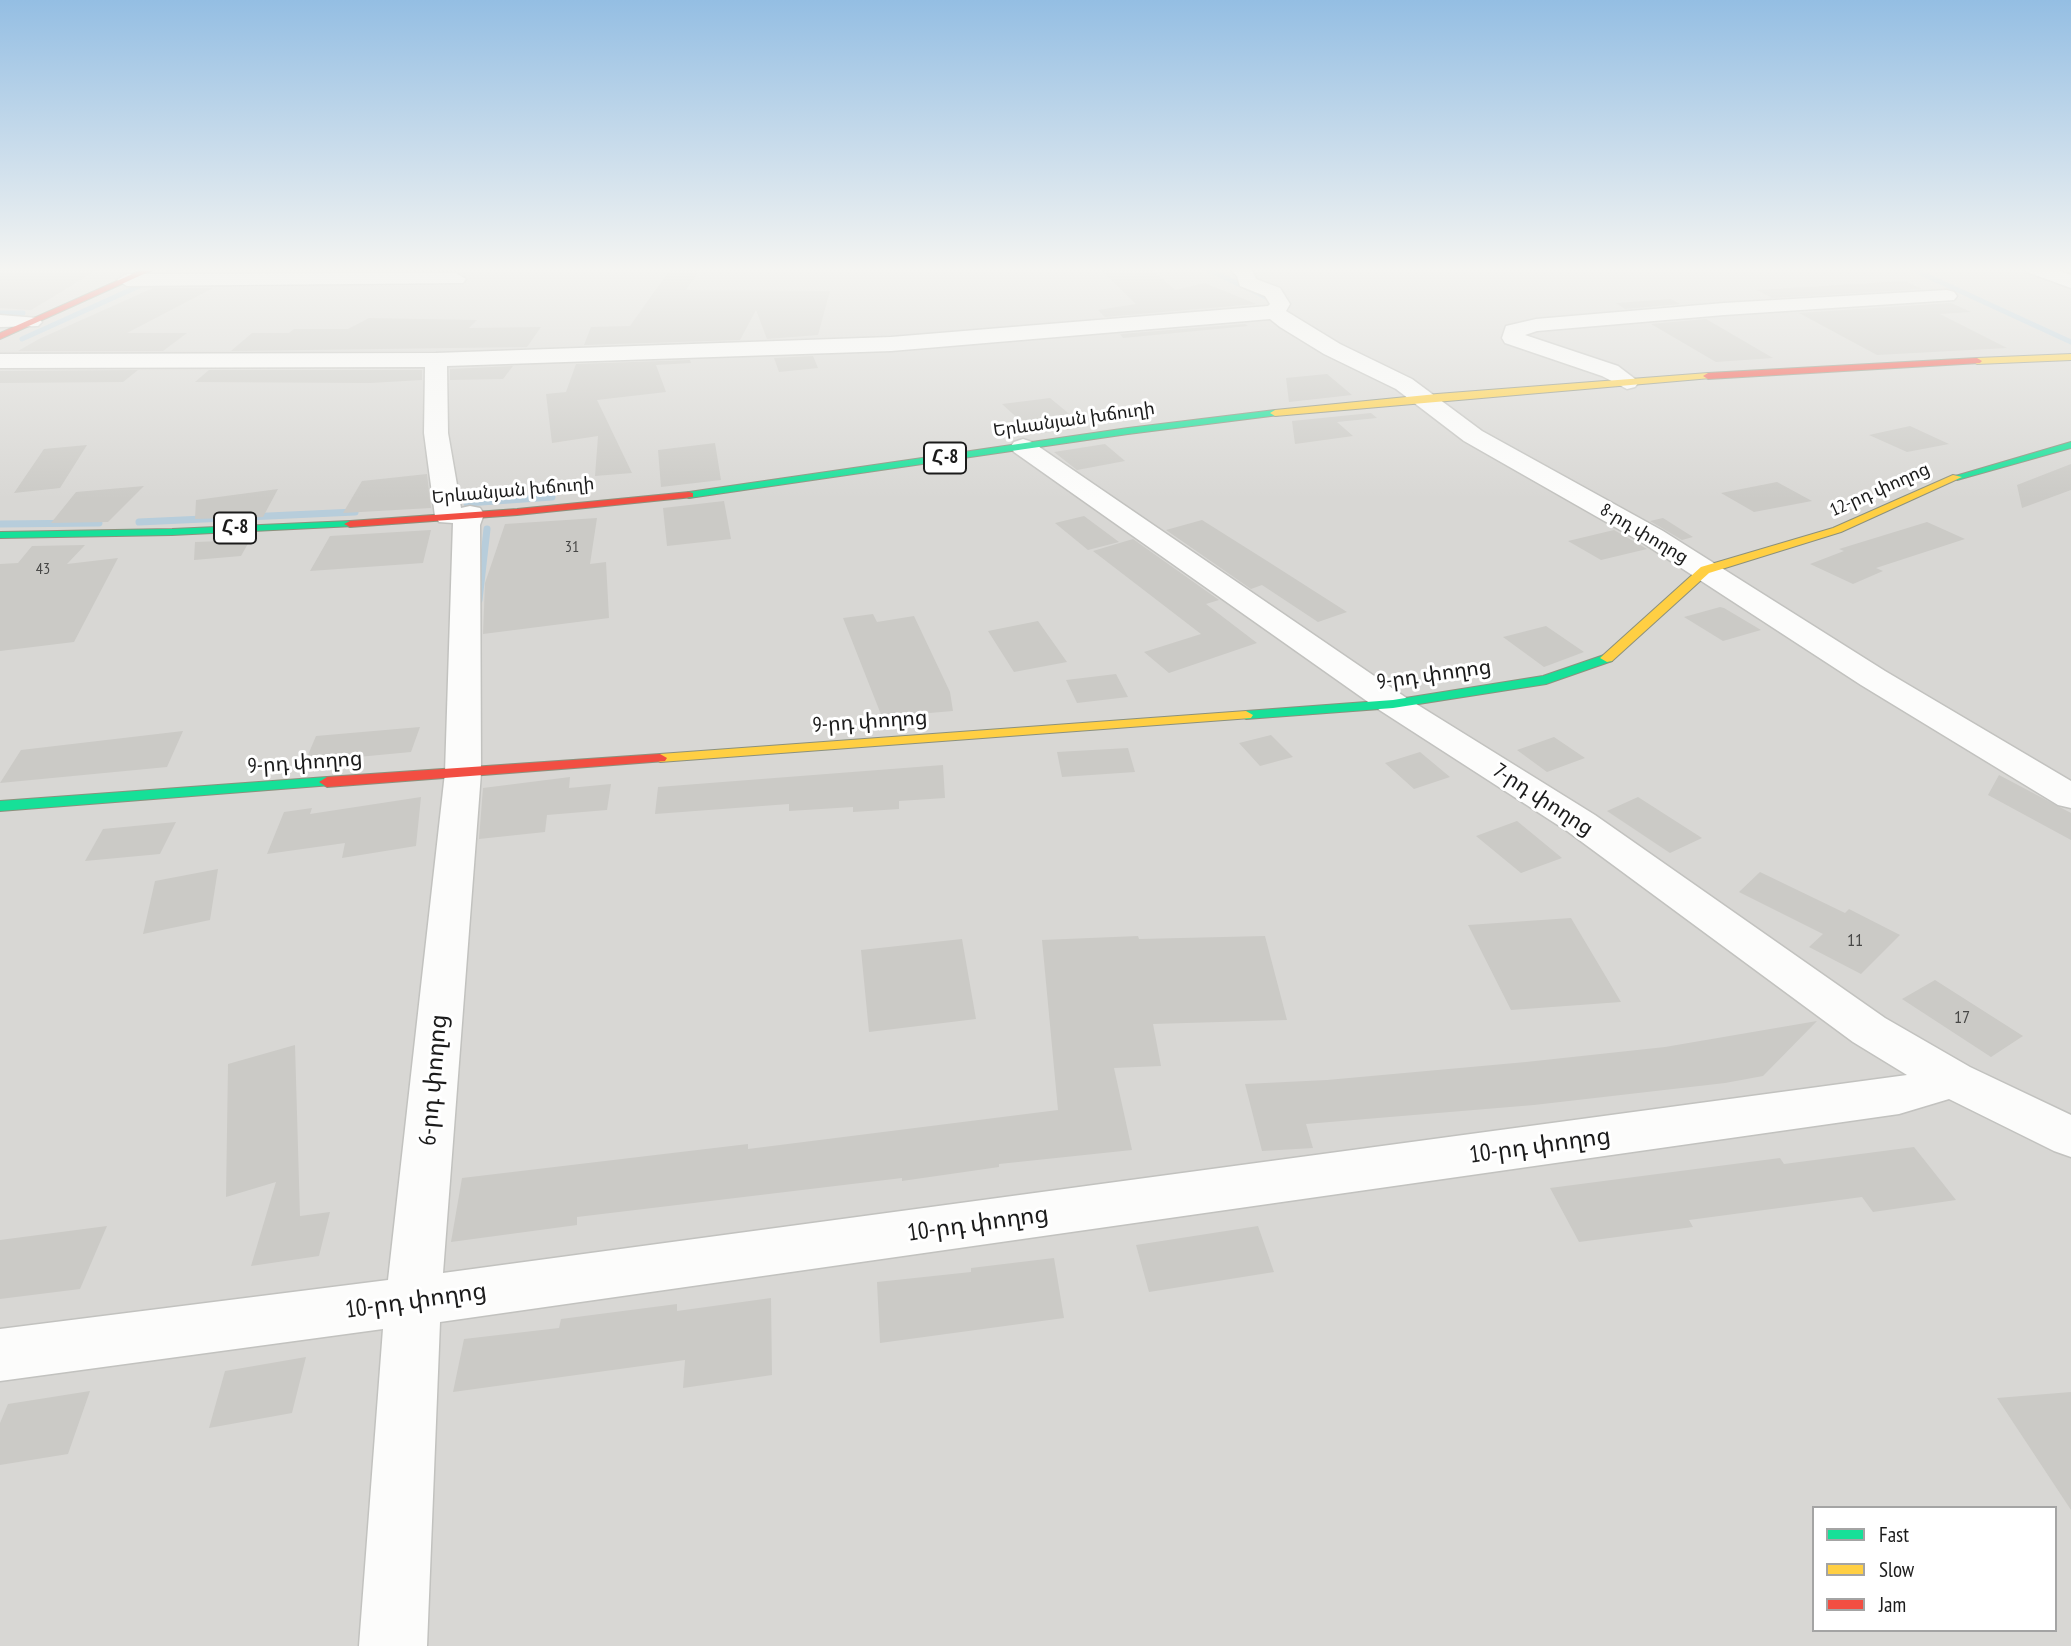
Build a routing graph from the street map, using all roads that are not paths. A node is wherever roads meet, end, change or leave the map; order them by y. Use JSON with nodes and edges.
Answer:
{"nodes":[{"id":1,"x":868,"y":345,"type":"edge"},
{"id":2,"x":1325,"y":345,"type":"edge"},
{"id":3,"x":1532,"y":345,"type":"edge"},
{"id":4,"x":2071,"y":357,"type":"edge"},
{"id":5,"x":436,"y":360,"type":"junction"},
{"id":6,"x":0,"y":361,"type":"edge"},
{"id":7,"x":1627,"y":382,"type":"junction"},
{"id":8,"x":1419,"y":398,"type":"junction"},
{"id":9,"x":2071,"y":444,"type":"edge"},
{"id":10,"x":1023,"y":447,"type":"junction"},
{"id":11,"x":459,"y":515,"type":"junction"},
{"id":12,"x":0,"y":535,"type":"edge"},
{"id":13,"x":1705,"y":570,"type":"junction"},
{"id":14,"x":1393,"y":704,"type":"junction"},
{"id":15,"x":463,"y":773,"type":"junction"},
{"id":16,"x":2071,"y":797,"type":"edge"},
{"id":17,"x":0,"y":806,"type":"edge"},
{"id":18,"x":1953,"y":1080,"type":"junction"},
{"id":19,"x":2071,"y":1137,"type":"edge"},
{"id":20,"x":413,"y":1301,"type":"junction"},
{"id":21,"x":0,"y":1355,"type":"edge"},
{"id":22,"x":393,"y":1646,"type":"edge"}],
"edges":[{"from":1,"to":5,"type":"street"},
{"from":2,"to":8,"type":"street","name":"8-րդ փողոց"},
{"from":3,"to":7,"type":"street"},
{"from":4,"to":7,"type":"main road","name":"Երևանյան խճուղի","number":"Հ-8"},
{"from":5,"to":6,"type":"street"},
{"from":5,"to":11,"type":"street","name":"6-րդ փողոց"},
{"from":7,"to":8,"type":"main road","name":"Երևանյան խճուղի","number":"Հ-8"},
{"from":8,"to":10,"type":"main road","name":"Երևանյան խճուղի","number":"Հ-8"},
{"from":8,"to":13,"type":"street","name":"8-րդ փողոց"},
{"from":9,"to":13,"type":"main road","name":"12-րդ փողոց"},
{"from":10,"to":11,"type":"main road","name":"Երևանյան խճուղի","number":"Հ-8"},
{"from":10,"to":14,"type":"street","name":"7-րդ փողոց"},
{"from":11,"to":12,"type":"main road","name":"Երևանյան խճուղի","number":"Հ-8"},
{"from":11,"to":15,"type":"street","name":"6-րդ փողոց"},
{"from":13,"to":14,"type":"main road","name":"9-րդ փողոց"},
{"from":13,"to":16,"type":"street","name":"8-րդ փողոց"},
{"from":14,"to":15,"type":"main road","name":"9-րդ փողոց"},
{"from":14,"to":18,"type":"street","name":"7-րդ փողոց"},
{"from":15,"to":17,"type":"main road","name":"9-րդ փողոց"},
{"from":15,"to":20,"type":"street","name":"6-րդ փողոց"},
{"from":18,"to":19,"type":"street","name":"7-րդ փողոց"},
{"from":18,"to":20,"type":"street","name":"10-րդ փողոց"},
{"from":20,"to":21,"type":"street","name":"10-րդ փողոց"},
{"from":20,"to":22,"type":"street","name":"6-րդ փողոց"}]}
